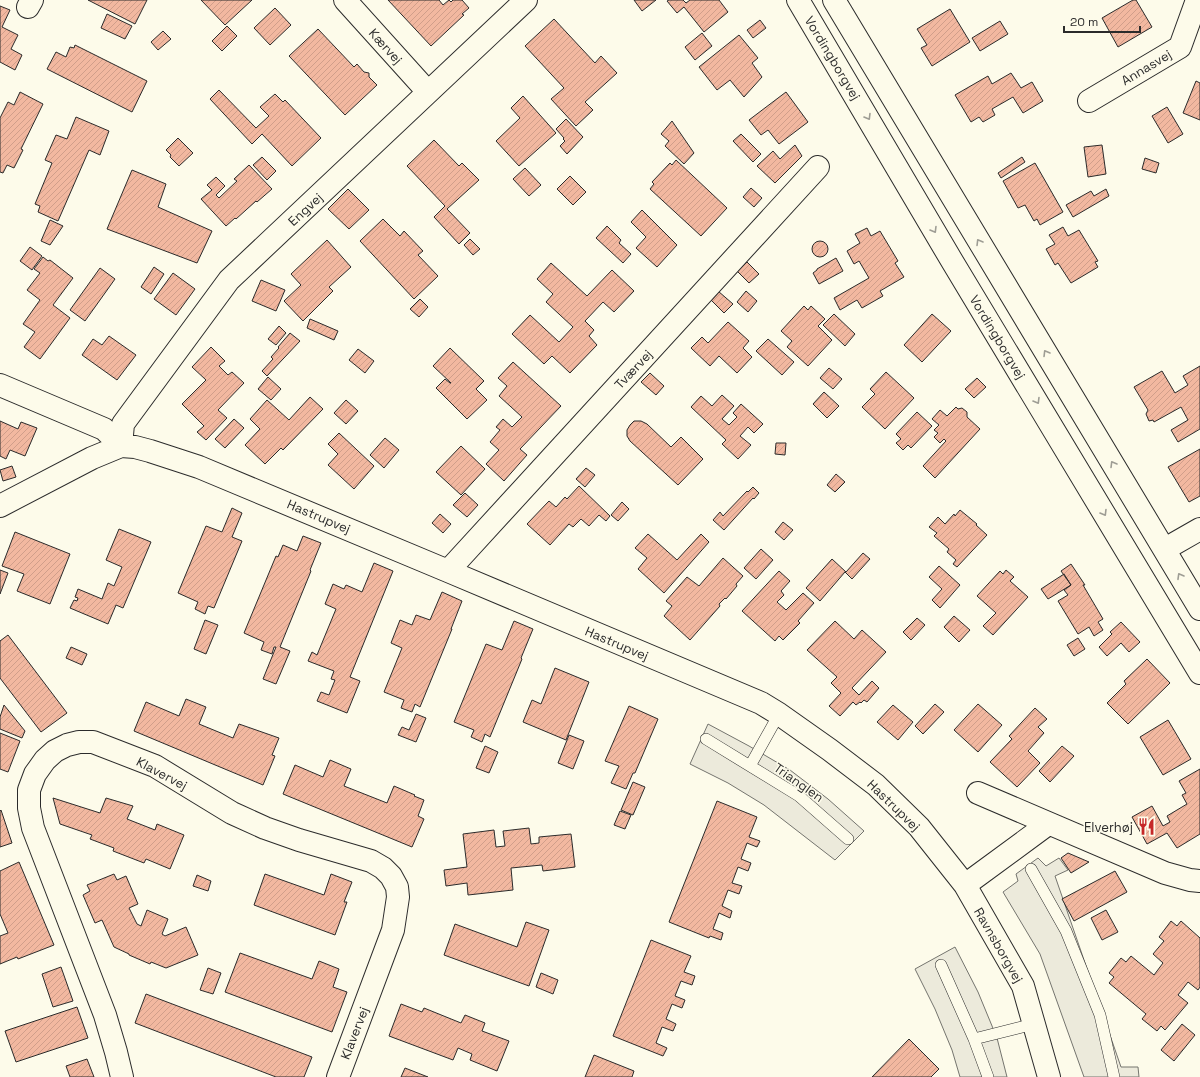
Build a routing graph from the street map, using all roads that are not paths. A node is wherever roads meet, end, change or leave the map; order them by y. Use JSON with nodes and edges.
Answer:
{"nodes":[{"id":1,"x":345,"y":0,"type":"edge"},
{"id":2,"x":526,"y":0,"type":"edge"},
{"id":3,"x":798,"y":0,"type":"edge"},
{"id":4,"x":834,"y":0,"type":"edge"},
{"id":5,"x":1197,"y":0,"type":"edge"},
{"id":6,"x":428,"y":92,"type":"junction"},
{"id":7,"x":1089,"y":101,"type":"dead end"},
{"id":8,"x":818,"y":167,"type":"dead end"},
{"id":9,"x":0,"y":385,"type":"edge"},
{"id":10,"x":121,"y":446,"type":"junction"},
{"id":11,"x":0,"y":506,"type":"edge"},
{"id":12,"x":1200,"y":529,"type":"edge"},
{"id":13,"x":1165,"y":549,"type":"junction"},
{"id":14,"x":448,"y":570,"type":"junction"},
{"id":15,"x":1200,"y":609,"type":"edge"},
{"id":16,"x":1200,"y":673,"type":"edge"},
{"id":17,"x":779,"y":714,"type":"junction"},
{"id":18,"x":706,"y":739,"type":"dead end"},
{"id":19,"x":750,"y":766,"type":"junction"},
{"id":20,"x":978,"y":793,"type":"dead end"},
{"id":21,"x":1048,"y":824,"type":"junction"},
{"id":22,"x":848,"y":839,"type":"dead end"},
{"id":23,"x":1031,"y":869,"type":"dead end"},
{"id":24,"x":1200,"y":881,"type":"edge"},
{"id":25,"x":965,"y":884,"type":"junction"},
{"id":26,"x":941,"y":965,"type":"dead end"},
{"id":27,"x":1034,"y":1024,"type":"junction"},
{"id":28,"x":974,"y":1039,"type":"junction"},
{"id":29,"x":122,"y":1077,"type":"edge"},
{"id":30,"x":338,"y":1077,"type":"edge"},
{"id":31,"x":988,"y":1077,"type":"edge"},
{"id":32,"x":1049,"y":1077,"type":"edge"},
{"id":33,"x":1114,"y":1077,"type":"edge"}],
"edges":[{"from":1,"to":6,"type":"street","name":"Kærvej"},
{"from":2,"to":6,"type":"street","name":"Engvej"},
{"from":3,"to":16,"type":"street","name":"Vordingborgvej","one_way":true},
{"from":13,"to":4,"type":"street","one_way":true},
{"from":5,"to":7,"type":"street","name":"Annasvej"},
{"from":6,"to":10,"type":"street","name":"Engvej"},
{"from":8,"to":14,"type":"street","name":"Tværvej"},
{"from":9,"to":10,"type":"street"},
{"from":10,"to":11,"type":"street","name":"Hastrupvej"},
{"from":10,"to":14,"type":"street","name":"Hastrupvej"},
{"from":12,"to":13,"type":"street"},
{"from":15,"to":13,"type":"street","one_way":true},
{"from":14,"to":17,"type":"street","name":"Hastrupvej"},
{"from":17,"to":19,"type":"lane"},
{"from":17,"to":25,"type":"street","name":"Hastrupvej"},
{"from":18,"to":19,"type":"lane","name":"Trianglen"},
{"from":19,"to":22,"type":"lane","name":"Trianglen"},
{"from":20,"to":21,"type":"street"},
{"from":21,"to":24,"type":"street"},
{"from":21,"to":25,"type":"street"},
{"from":23,"to":33,"type":"lane"},
{"from":25,"to":27,"type":"street","name":"Ravnsborgvej"},
{"from":26,"to":28,"type":"lane"},
{"from":27,"to":28,"type":"lane"},
{"from":27,"to":32,"type":"street","name":"Ravnsborgvej"},
{"from":28,"to":31,"type":"lane"},
{"from":29,"to":30,"type":"street","name":"Klavervej"}]}
